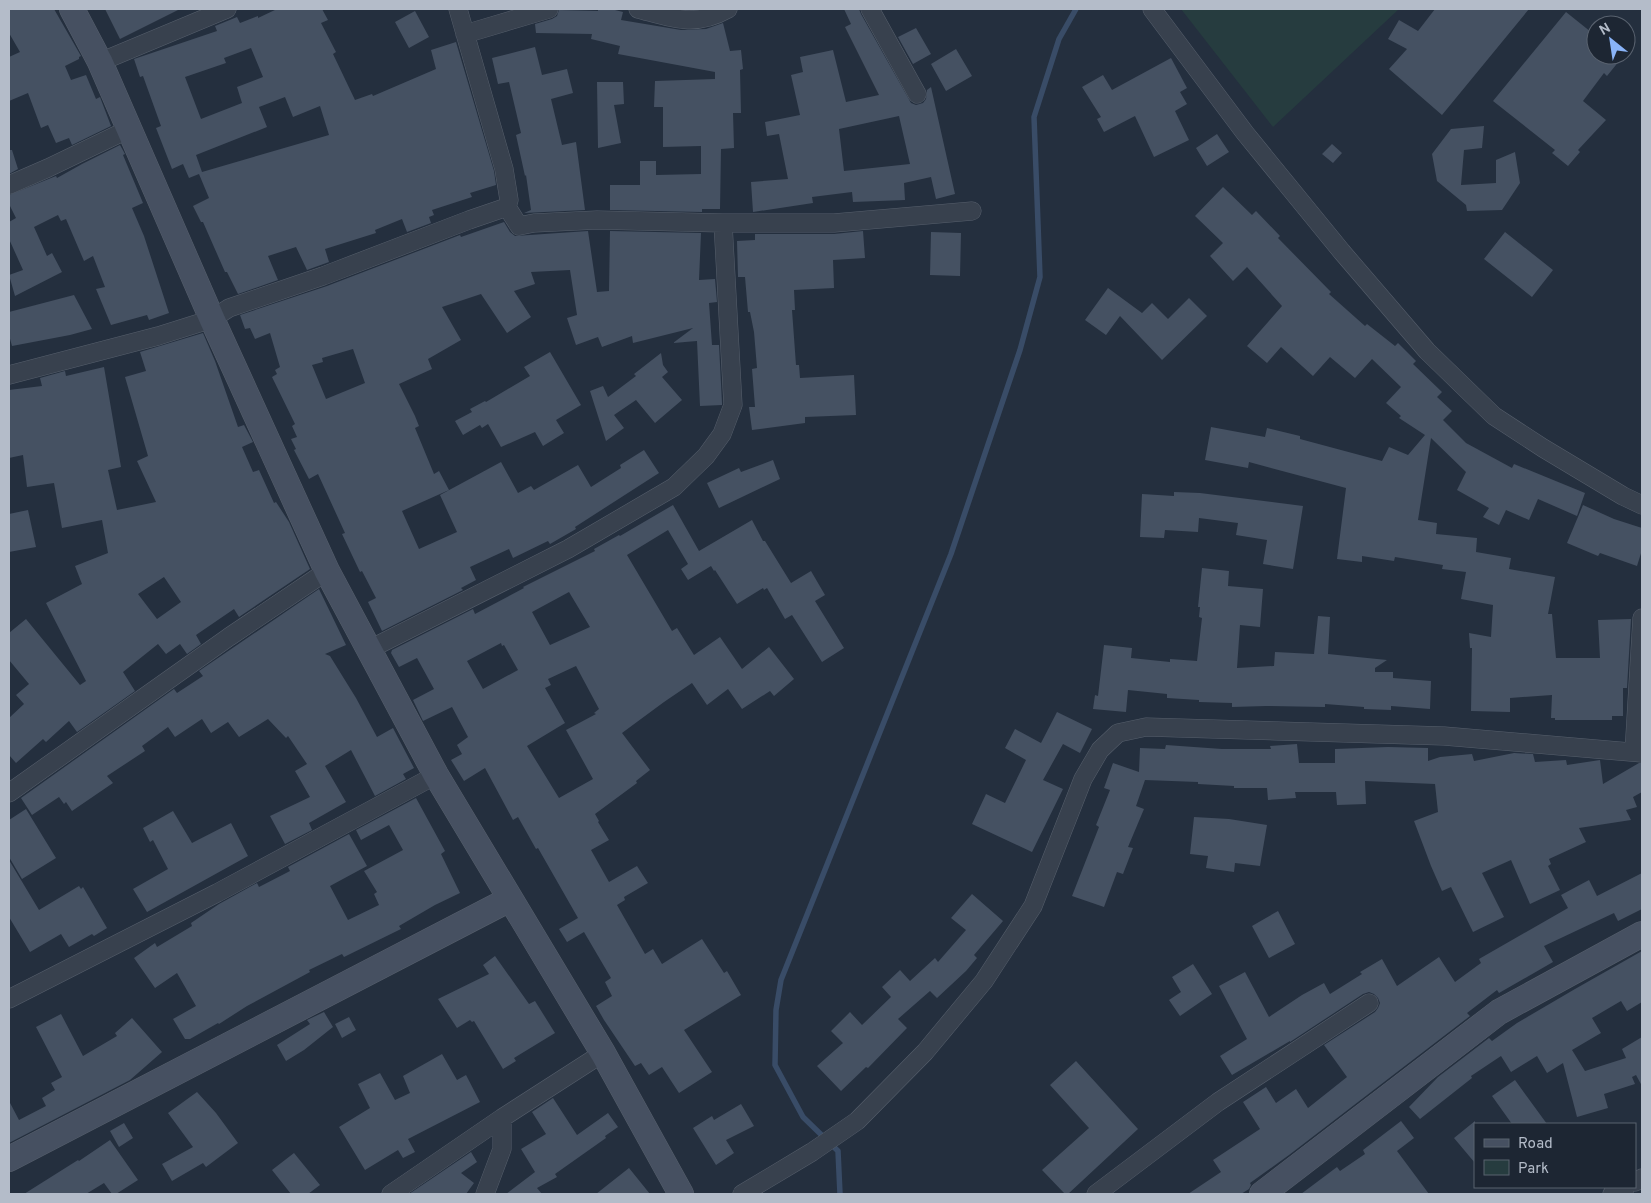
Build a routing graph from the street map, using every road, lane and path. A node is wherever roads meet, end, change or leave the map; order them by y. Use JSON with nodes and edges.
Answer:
{"nodes":[{"id":1,"x":72,"y":9,"type":"edge"},
{"id":2,"x":227,"y":9,"type":"edge"},
{"id":3,"x":458,"y":9,"type":"edge"},
{"id":4,"x":549,"y":9,"type":"edge"},
{"id":5,"x":638,"y":9,"type":"edge"},
{"id":6,"x":728,"y":9,"type":"edge"},
{"id":7,"x":870,"y":9,"type":"edge"},
{"id":8,"x":1152,"y":9,"type":"edge"},
{"id":9,"x":465,"y":34,"type":"junction"},
{"id":10,"x":100,"y":62,"type":"junction"},
{"id":11,"x":917,"y":94,"type":"dead end"},
{"id":12,"x":129,"y":129,"type":"junction"},
{"id":13,"x":9,"y":185,"type":"edge"},
{"id":14,"x":507,"y":208,"type":"junction"},
{"id":15,"x":972,"y":211,"type":"dead end"},
{"id":16,"x":723,"y":223,"type":"junction"},
{"id":17,"x":212,"y":319,"type":"junction"},
{"id":18,"x":9,"y":375,"type":"edge"},
{"id":19,"x":1642,"y":506,"type":"edge"},
{"id":20,"x":327,"y":571,"type":"junction"},
{"id":21,"x":1642,"y":618,"type":"edge"},
{"id":22,"x":368,"y":650,"type":"junction"},
{"id":23,"x":1638,"y":752,"type":"edge"},
{"id":24,"x":436,"y":775,"type":"junction"},
{"id":25,"x":9,"y":793,"type":"edge"},
{"id":26,"x":510,"y":900,"type":"junction"},
{"id":27,"x":1642,"y":934,"type":"edge"},
{"id":28,"x":9,"y":999,"type":"edge"},
{"id":29,"x":1369,"y":1004,"type":"dead end"},
{"id":30,"x":603,"y":1053,"type":"junction"},
{"id":31,"x":502,"y":1118,"type":"junction"},
{"id":32,"x":9,"y":1160,"type":"edge"},
{"id":33,"x":1624,"y":1188,"type":"edge"},
{"id":34,"x":390,"y":1194,"type":"edge"},
{"id":35,"x":486,"y":1194,"type":"edge"},
{"id":36,"x":681,"y":1194,"type":"edge"},
{"id":37,"x":742,"y":1194,"type":"edge"},
{"id":38,"x":1096,"y":1194,"type":"edge"},
{"id":39,"x":1262,"y":1194,"type":"edge"},
{"id":40,"x":1612,"y":1194,"type":"edge"}],
"edges":[{"from":1,"to":10,"type":"main road"},
{"from":2,"to":10,"type":"street"},
{"from":3,"to":9,"type":"street"},
{"from":4,"to":9,"type":"street"},
{"from":5,"to":6,"type":"street"},
{"from":7,"to":11,"type":"street"},
{"from":8,"to":19,"type":"street"},
{"from":9,"to":14,"type":"street"},
{"from":10,"to":12,"type":"main road"},
{"from":12,"to":13,"type":"street"},
{"from":12,"to":17,"type":"main road"},
{"from":14,"to":16,"type":"street"},
{"from":14,"to":17,"type":"street"},
{"from":15,"to":16,"type":"street"},
{"from":16,"to":22,"type":"street"},
{"from":17,"to":18,"type":"street"},
{"from":17,"to":20,"type":"main road"},
{"from":20,"to":22,"type":"main road"},
{"from":20,"to":25,"type":"street"},
{"from":21,"to":23,"type":"street"},
{"from":22,"to":24,"type":"main road"},
{"from":23,"to":37,"type":"street"},
{"from":24,"to":26,"type":"main road"},
{"from":24,"to":28,"type":"street"},
{"from":26,"to":30,"type":"main road"},
{"from":26,"to":32,"type":"main road"},
{"from":27,"to":39,"type":"main road"},
{"from":29,"to":38,"type":"street"},
{"from":30,"to":31,"type":"street"},
{"from":30,"to":36,"type":"main road"},
{"from":31,"to":34,"type":"street"},
{"from":31,"to":35,"type":"street"},
{"from":33,"to":40,"type":"street"}]}
